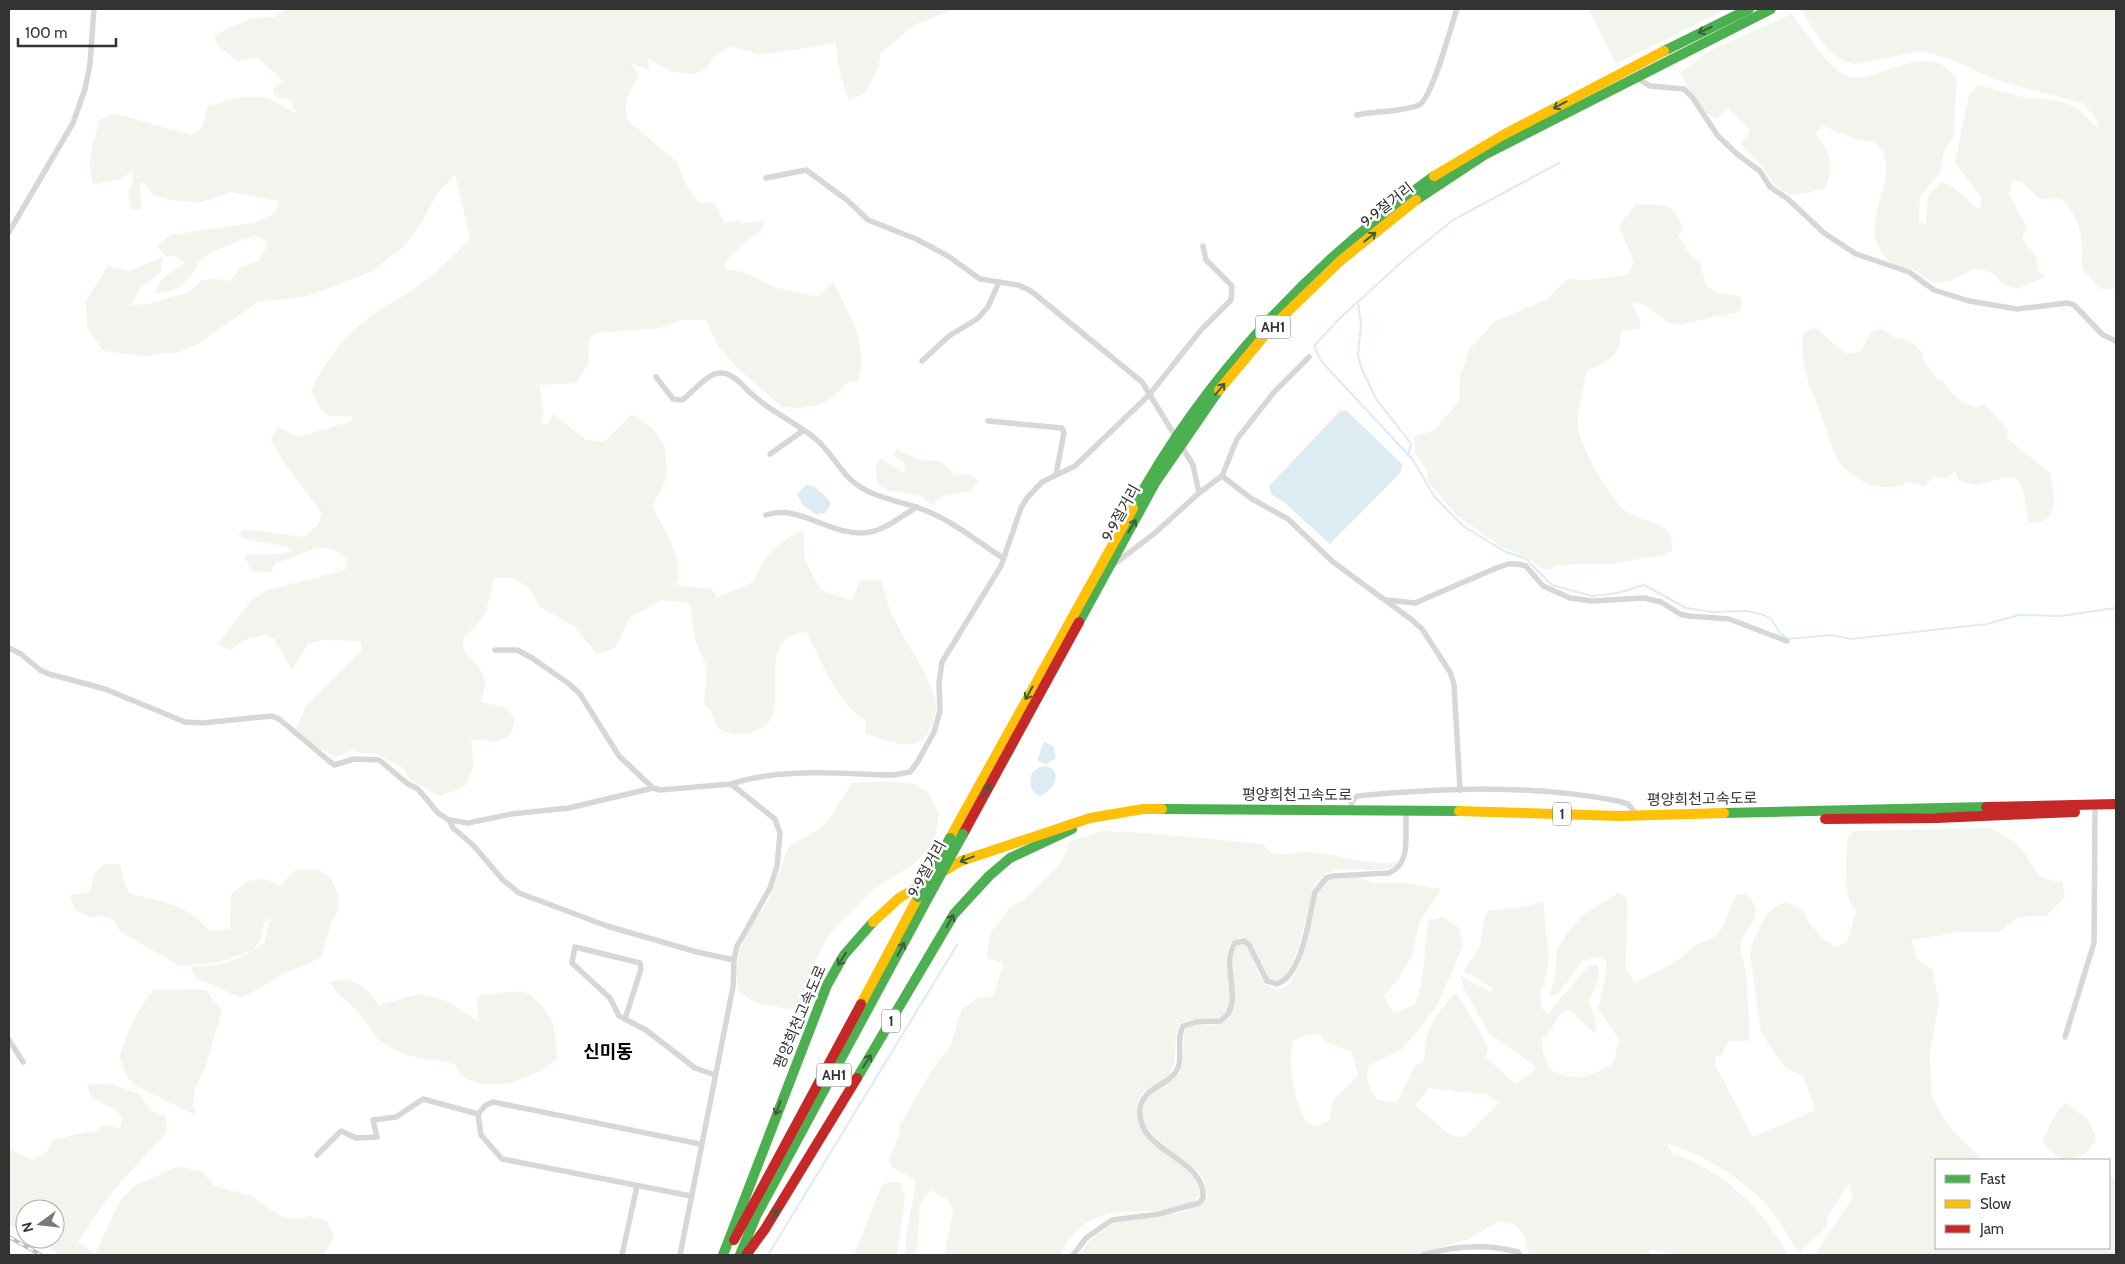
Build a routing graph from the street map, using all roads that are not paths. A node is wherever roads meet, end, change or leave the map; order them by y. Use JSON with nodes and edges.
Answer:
{"nodes":[{"id":1,"x":94,"y":9,"type":"edge"},
{"id":2,"x":1457,"y":9,"type":"edge"},
{"id":3,"x":1749,"y":9,"type":"edge"},
{"id":4,"x":1771,"y":9,"type":"edge"},
{"id":5,"x":1635,"y":76,"type":"junction"},
{"id":6,"x":1357,"y":115,"type":"dead end"},
{"id":7,"x":766,"y":178,"type":"dead end"},
{"id":8,"x":9,"y":232,"type":"edge"},
{"id":9,"x":1203,"y":246,"type":"dead end"},
{"id":10,"x":999,"y":282,"type":"junction"},
{"id":11,"x":2116,"y":341,"type":"edge"},
{"id":12,"x":1310,"y":357,"type":"dead end"},
{"id":13,"x":922,"y":361,"type":"dead end"},
{"id":14,"x":656,"y":376,"type":"dead end"},
{"id":15,"x":1149,"y":395,"type":"junction"},
{"id":16,"x":988,"y":421,"type":"dead end"},
{"id":17,"x":804,"y":430,"type":"junction"},
{"id":18,"x":1178,"y":440,"type":"junction"},
{"id":19,"x":770,"y":454,"type":"dead end"},
{"id":20,"x":1056,"y":474,"type":"junction"},
{"id":21,"x":1222,"y":476,"type":"junction"},
{"id":22,"x":1199,"y":493,"type":"junction"},
{"id":23,"x":917,"y":507,"type":"junction"},
{"id":24,"x":766,"y":515,"type":"dead end"},
{"id":25,"x":1003,"y":558,"type":"junction"},
{"id":26,"x":1106,"y":571,"type":"junction"},
{"id":27,"x":1386,"y":600,"type":"junction"},
{"id":28,"x":1787,"y":641,"type":"dead end"},
{"id":29,"x":9,"y":648,"type":"edge"},
{"id":30,"x":495,"y":650,"type":"dead end"},
{"id":31,"x":731,"y":784,"type":"junction"},
{"id":32,"x":653,"y":788,"type":"junction"},
{"id":33,"x":1460,"y":790,"type":"junction"},
{"id":34,"x":2116,"y":804,"type":"edge"},
{"id":35,"x":1349,"y":810,"type":"junction"},
{"id":36,"x":2116,"y":810,"type":"edge"},
{"id":37,"x":2095,"y":811,"type":"junction"},
{"id":38,"x":1637,"y":816,"type":"junction"},
{"id":39,"x":1406,"y":817,"type":"junction"},
{"id":40,"x":449,"y":820,"type":"junction"},
{"id":41,"x":734,"y":960,"type":"junction"},
{"id":42,"x":625,"y":1020,"type":"junction"},
{"id":43,"x":2065,"y":1037,"type":"dead end"},
{"id":44,"x":9,"y":1040,"type":"edge"},
{"id":45,"x":23,"y":1062,"type":"dead end"},
{"id":46,"x":714,"y":1075,"type":"junction"},
{"id":47,"x":478,"y":1114,"type":"junction"},
{"id":48,"x":700,"y":1144,"type":"junction"},
{"id":49,"x":317,"y":1155,"type":"dead end"},
{"id":50,"x":637,"y":1186,"type":"junction"},
{"id":51,"x":691,"y":1196,"type":"junction"},
{"id":52,"x":622,"y":1255,"type":"edge"},
{"id":53,"x":680,"y":1255,"type":"edge"},
{"id":54,"x":724,"y":1255,"type":"edge"},
{"id":55,"x":740,"y":1255,"type":"edge"},
{"id":56,"x":746,"y":1255,"type":"edge"},
{"id":57,"x":1072,"y":1255,"type":"edge"},
{"id":58,"x":1423,"y":1255,"type":"edge"},
{"id":59,"x":1520,"y":1255,"type":"edge"}],
"edges":[{"from":1,"to":8,"type":"street"},
{"from":2,"to":6,"type":"street"},
{"from":3,"to":18,"type":"highway","name":"9·9절거리","number":"AH1","one_way":true},
{"from":4,"to":5,"type":"highway","name":"9·9절거리","number":"AH1"},
{"from":5,"to":11,"type":"street"},
{"from":18,"to":5,"type":"highway","name":"9·9절거리","number":"AH1","one_way":true},
{"from":7,"to":10,"type":"street"},
{"from":9,"to":15,"type":"street"},
{"from":10,"to":13,"type":"street"},
{"from":10,"to":15,"type":"street"},
{"from":12,"to":21,"type":"street"},
{"from":14,"to":17,"type":"street"},
{"from":15,"to":18,"type":"street"},
{"from":15,"to":20,"type":"street"},
{"from":16,"to":20,"type":"street"},
{"from":17,"to":19,"type":"street"},
{"from":17,"to":23,"type":"street"},
{"from":18,"to":22,"type":"street"},
{"from":26,"to":18,"type":"highway","name":"9·9절거리","number":"AH1","one_way":true},
{"from":18,"to":54,"type":"highway","name":"9·9절거리","number":"AH1","one_way":true,"bridge":true},
{"from":20,"to":25,"type":"street"},
{"from":21,"to":22,"type":"street"},
{"from":21,"to":27,"type":"street"},
{"from":22,"to":26,"type":"street"},
{"from":23,"to":24,"type":"street"},
{"from":23,"to":25,"type":"street"},
{"from":25,"to":31,"type":"street"},
{"from":55,"to":26,"type":"highway","name":"9·9절거리","number":"AH1","one_way":true,"bridge":true},
{"from":27,"to":28,"type":"street"},
{"from":27,"to":33,"type":"street"},
{"from":29,"to":40,"type":"street"},
{"from":30,"to":32,"type":"street"},
{"from":31,"to":32,"type":"street"},
{"from":31,"to":41,"type":"street"},
{"from":32,"to":40,"type":"street"},
{"from":33,"to":35,"type":"street"},
{"from":33,"to":38,"type":"street"},
{"from":34,"to":38,"type":"highway","name":"평양희천고속도로","number":"1"},
{"from":35,"to":38,"type":"highway","name":"평양희천고속도로","number":"1"},
{"from":35,"to":54,"type":"highway","name":"평양희천고속도로","number":"1","one_way":true},
{"from":36,"to":37,"type":"highway","name":"평양희천고속도로","number":"1"},
{"from":37,"to":39,"type":"highway","name":"평양희천고속도로","number":"1"},
{"from":37,"to":43,"type":"street"},
{"from":56,"to":39,"type":"highway","name":"평양희천고속도로","number":"1","one_way":true},
{"from":39,"to":57,"type":"street"},
{"from":40,"to":41,"type":"street"},
{"from":41,"to":46,"type":"street"},
{"from":42,"to":42,"type":"street"},
{"from":42,"to":46,"type":"street"},
{"from":44,"to":45,"type":"street"},
{"from":46,"to":48,"type":"street"},
{"from":47,"to":48,"type":"street"},
{"from":47,"to":49,"type":"street"},
{"from":47,"to":50,"type":"street"},
{"from":48,"to":51,"type":"street"},
{"from":50,"to":51,"type":"street"},
{"from":50,"to":52,"type":"street"},
{"from":51,"to":53,"type":"street"},
{"from":58,"to":59,"type":"street"}]}
